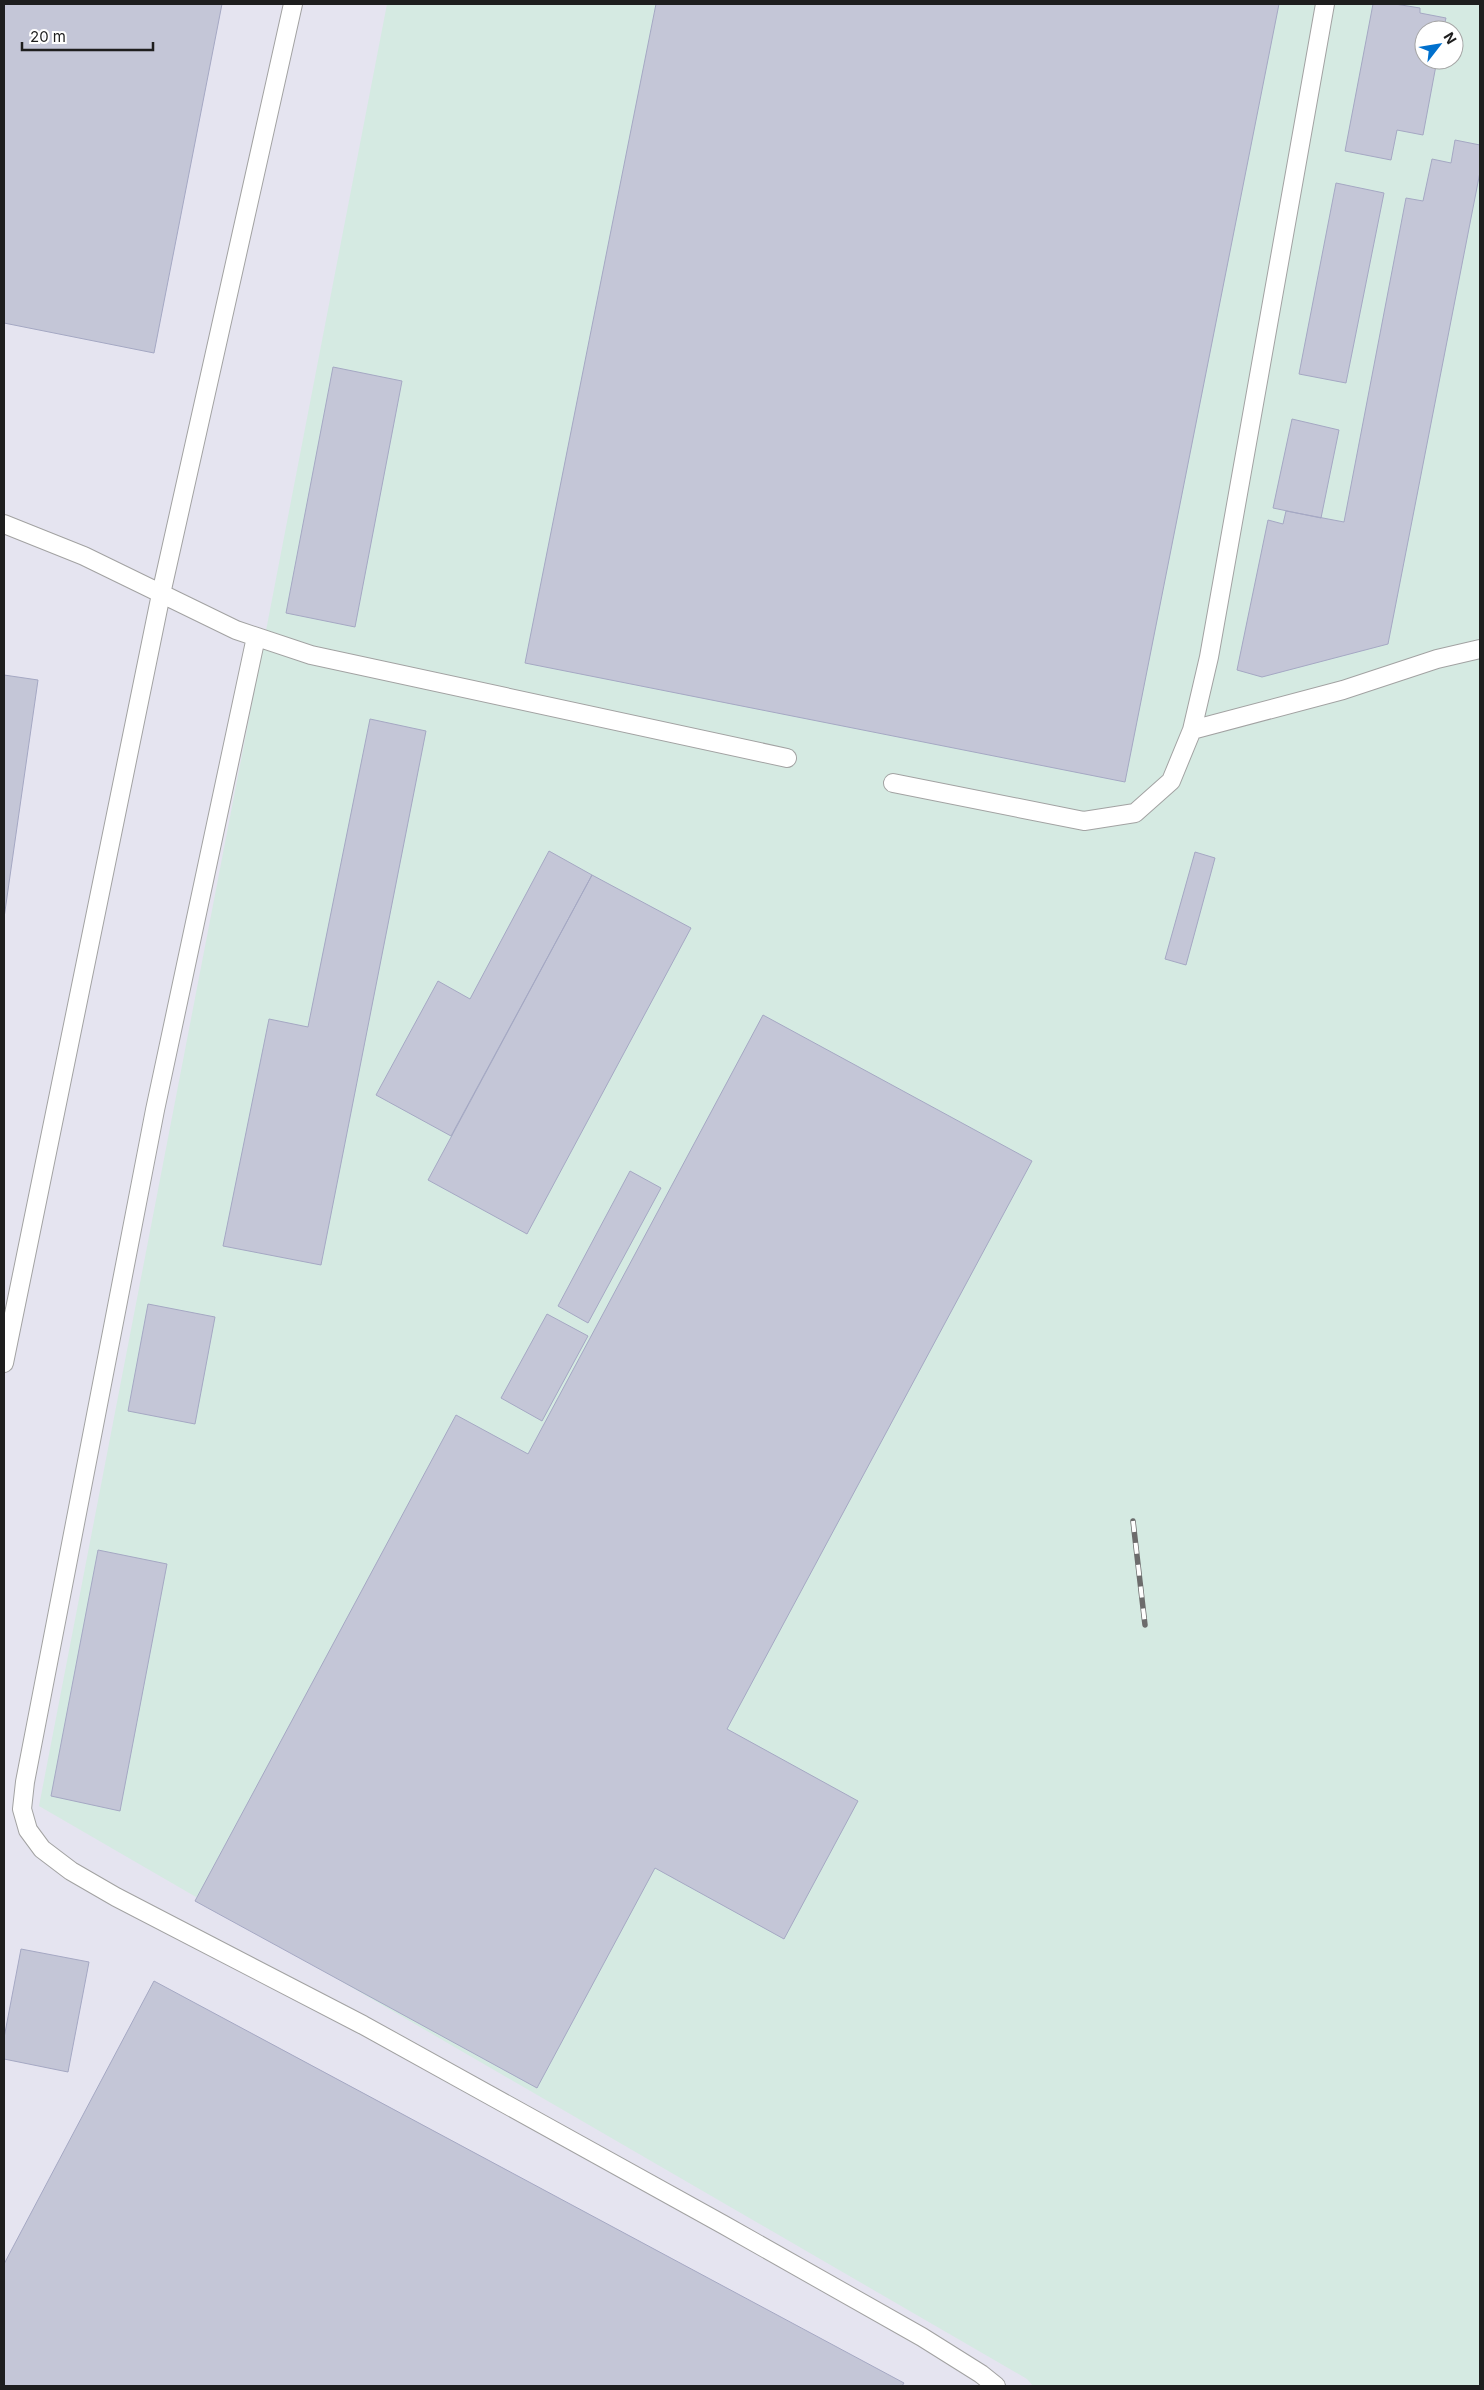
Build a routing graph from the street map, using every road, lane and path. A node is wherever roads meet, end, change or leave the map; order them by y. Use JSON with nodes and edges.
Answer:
{"nodes":[{"id":1,"x":293,"y":4,"type":"edge"},
{"id":2,"x":1325,"y":4,"type":"edge"},
{"id":3,"x":4,"y":524,"type":"edge"},
{"id":4,"x":160,"y":594,"type":"junction"},
{"id":5,"x":256,"y":637,"type":"junction"},
{"id":6,"x":1480,"y":649,"type":"edge"},
{"id":7,"x":1192,"y":730,"type":"junction"},
{"id":8,"x":787,"y":758,"type":"dead end"},
{"id":9,"x":893,"y":783,"type":"dead end"},
{"id":10,"x":4,"y":1364,"type":"edge"},
{"id":11,"x":996,"y":2386,"type":"edge"}],
"edges":[{"from":1,"to":4,"type":"lane"},
{"from":2,"to":7,"type":"lane"},
{"from":3,"to":4,"type":"lane"},
{"from":4,"to":5,"type":"lane"},
{"from":4,"to":10,"type":"lane"},
{"from":5,"to":8,"type":"lane"},
{"from":5,"to":11,"type":"lane"},
{"from":6,"to":7,"type":"lane"},
{"from":7,"to":9,"type":"lane"}]}
